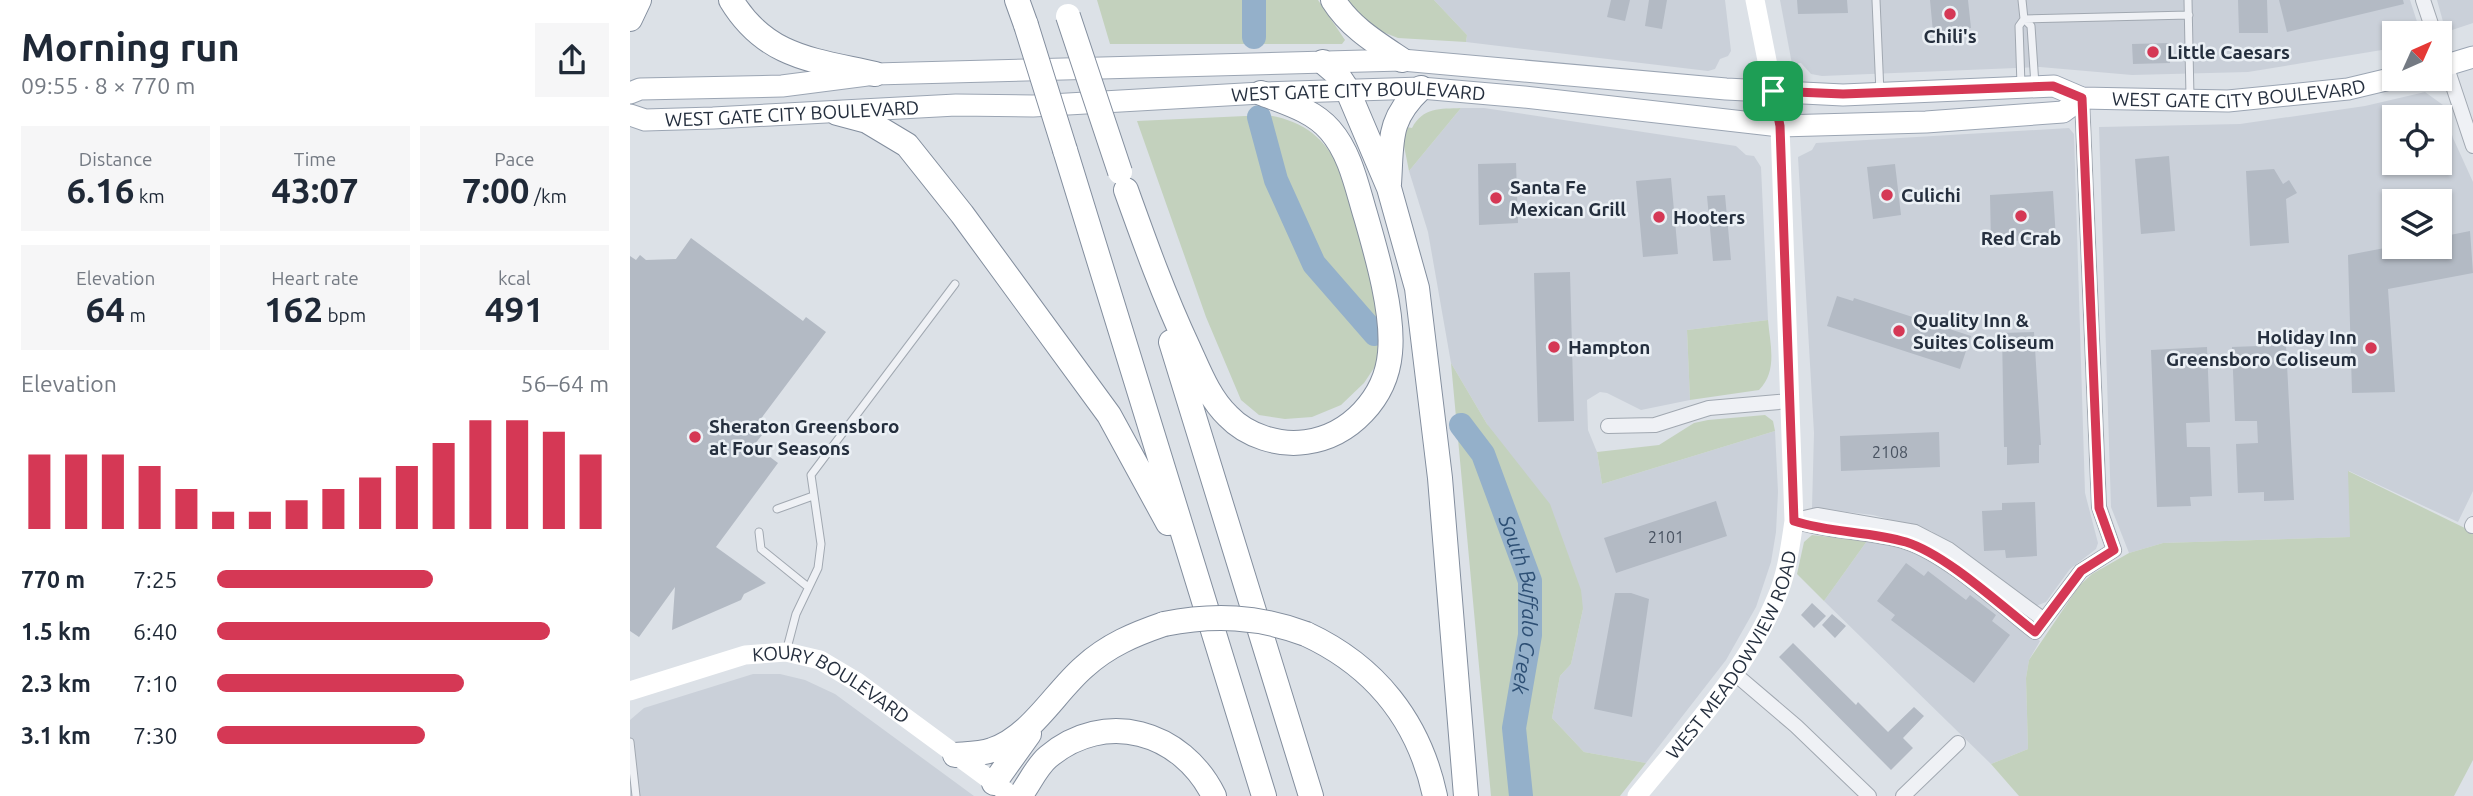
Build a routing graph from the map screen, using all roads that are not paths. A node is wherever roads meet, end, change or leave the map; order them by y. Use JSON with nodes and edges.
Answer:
{"nodes":[{"id":1,"x":639,"y":0,"type":"edge"},
{"id":2,"x":731,"y":0,"type":"edge"},
{"id":3,"x":1017,"y":0,"type":"edge"},
{"id":4,"x":1333,"y":0,"type":"edge"},
{"id":5,"x":1755,"y":0,"type":"edge"},
{"id":6,"x":1876,"y":0,"type":"edge"},
{"id":7,"x":2022,"y":0,"type":"edge"},
{"id":8,"x":2188,"y":0,"type":"edge"},
{"id":9,"x":2423,"y":0,"type":"edge"},
{"id":10,"x":1066,"y":8,"type":"edge"},
{"id":11,"x":2189,"y":15,"type":"junction"},
{"id":12,"x":630,"y":19,"type":"edge"},
{"id":13,"x":2024,"y":19,"type":"junction"},
{"id":14,"x":2430,"y":21,"type":"edge"},
{"id":15,"x":2473,"y":57,"type":"edge"},
{"id":16,"x":2452,"y":59,"type":"edge"},
{"id":17,"x":1402,"y":60,"type":"junction"},
{"id":18,"x":1323,"y":62,"type":"junction"},
{"id":19,"x":875,"y":74,"type":"junction"},
{"id":20,"x":2382,"y":81,"type":"edge"},
{"id":21,"x":2028,"y":86,"type":"junction"},
{"id":22,"x":2452,"y":87,"type":"edge"},
{"id":23,"x":1347,"y":89,"type":"junction"},
{"id":24,"x":1421,"y":89,"type":"junction"},
{"id":25,"x":1773,"y":91,"type":"junction"},
{"id":26,"x":630,"y":93,"type":"edge"},
{"id":27,"x":1261,"y":93,"type":"junction"},
{"id":28,"x":1880,"y":93,"type":"junction"},
{"id":29,"x":2082,"y":98,"type":"junction"},
{"id":30,"x":2190,"y":102,"type":"junction"},
{"id":31,"x":837,"y":113,"type":"junction"},
{"id":32,"x":630,"y":116,"type":"edge"},
{"id":33,"x":1780,"y":126,"type":"junction"},
{"id":34,"x":2473,"y":145,"type":"edge"},
{"id":35,"x":1123,"y":181,"type":"junction"},
{"id":36,"x":1389,"y":188,"type":"junction"},
{"id":37,"x":955,"y":284,"type":"dead end"},
{"id":38,"x":1790,"y":401,"type":"junction"},
{"id":39,"x":1608,"y":426,"type":"dead end"},
{"id":40,"x":813,"y":496,"type":"junction"},
{"id":41,"x":777,"y":509,"type":"dead end"},
{"id":42,"x":1794,"y":521,"type":"junction"},
{"id":43,"x":759,"y":531,"type":"dead end"},
{"id":44,"x":808,"y":587,"type":"junction"},
{"id":45,"x":1210,"y":616,"type":"junction"},
{"id":46,"x":786,"y":652,"type":"junction"},
{"id":47,"x":1735,"y":674,"type":"junction"},
{"id":48,"x":630,"y":691,"type":"edge"},
{"id":49,"x":1046,"y":707,"type":"junction"},
{"id":50,"x":630,"y":742,"type":"edge"},
{"id":51,"x":1958,"y":743,"type":"dead end"},
{"id":52,"x":631,"y":754,"type":"edge"},
{"id":53,"x":955,"y":755,"type":"junction"},
{"id":54,"x":1003,"y":790,"type":"edge"},
{"id":55,"x":636,"y":796,"type":"edge"},
{"id":56,"x":1020,"y":796,"type":"edge"},
{"id":57,"x":1214,"y":796,"type":"edge"},
{"id":58,"x":1264,"y":796,"type":"edge"},
{"id":59,"x":1311,"y":796,"type":"edge"},
{"id":60,"x":1435,"y":796,"type":"edge"},
{"id":61,"x":1466,"y":796,"type":"edge"},
{"id":62,"x":1637,"y":796,"type":"edge"},
{"id":63,"x":1869,"y":796,"type":"edge"},
{"id":64,"x":1903,"y":796,"type":"edge"}],
"edges":[{"from":1,"to":12,"type":"highway"},
{"from":2,"to":19,"type":"highway"},
{"from":3,"to":45,"type":"highway","bridge":true},
{"from":4,"to":17,"type":"highway"},
{"from":5,"to":25,"type":"street","name":"WEST MEADOWVIEW ROAD"},
{"from":6,"to":28,"type":"lane"},
{"from":7,"to":13,"type":"lane"},
{"from":8,"to":11,"type":"lane"},
{"from":9,"to":14,"type":"street"},
{"from":10,"to":35,"type":"highway","bridge":true},
{"from":11,"to":13,"type":"lane"},
{"from":11,"to":30,"type":"lane"},
{"from":13,"to":21,"type":"lane"},
{"from":13,"to":21,"type":"lane"},
{"from":15,"to":16,"type":"main road"},
{"from":17,"to":18,"type":"main road","name":"WEST GATE CITY BOULEVARD"},
{"from":17,"to":25,"type":"main road","name":"WEST GATE CITY BOULEVARD"},
{"from":18,"to":19,"type":"main road","name":"WEST GATE CITY BOULEVARD"},
{"from":18,"to":23,"type":"highway"},
{"from":19,"to":26,"type":"main road","name":"WEST GATE CITY BOULEVARD"},
{"from":20,"to":30,"type":"main road","name":"WEST GATE CITY BOULEVARD"},
{"from":21,"to":28,"type":"main road","name":"WEST GATE CITY BOULEVARD"},
{"from":21,"to":29,"type":"main road","name":"WEST GATE CITY BOULEVARD"},
{"from":22,"to":34,"type":"street"},
{"from":23,"to":24,"type":"main road","name":"WEST GATE CITY BOULEVARD"},
{"from":23,"to":27,"type":"main road","name":"WEST GATE CITY BOULEVARD"},
{"from":23,"to":36,"type":"highway"},
{"from":24,"to":33,"type":"main road","name":"WEST GATE CITY BOULEVARD"},
{"from":24,"to":36,"type":"highway"},
{"from":25,"to":28,"type":"main road","name":"WEST GATE CITY BOULEVARD"},
{"from":25,"to":33,"type":"street","name":"WEST MEADOWVIEW ROAD"},
{"from":27,"to":31,"type":"main road","name":"WEST GATE CITY BOULEVARD"},
{"from":27,"to":35,"type":"highway"},
{"from":29,"to":30,"type":"main road","name":"WEST GATE CITY BOULEVARD"},
{"from":29,"to":33,"type":"main road","name":"WEST GATE CITY BOULEVARD"},
{"from":29,"to":42,"type":"street"},
{"from":31,"to":32,"type":"main road","name":"WEST GATE CITY BOULEVARD"},
{"from":31,"to":45,"type":"highway"},
{"from":33,"to":38,"type":"street","name":"WEST MEADOWVIEW ROAD"},
{"from":35,"to":59,"type":"highway"},
{"from":36,"to":61,"type":"highway"},
{"from":37,"to":40,"type":"lane"},
{"from":38,"to":39,"type":"street"},
{"from":38,"to":42,"type":"street","name":"WEST MEADOWVIEW ROAD"},
{"from":40,"to":41,"type":"lane"},
{"from":40,"to":44,"type":"lane"},
{"from":42,"to":47,"type":"street","name":"WEST MEADOWVIEW ROAD"},
{"from":43,"to":44,"type":"lane"},
{"from":44,"to":46,"type":"lane"},
{"from":45,"to":58,"type":"highway"},
{"from":46,"to":48,"type":"street","name":"KOURY BOULEVARD"},
{"from":46,"to":53,"type":"street","name":"KOURY BOULEVARD"},
{"from":47,"to":62,"type":"street","name":"WEST MEADOWVIEW ROAD"},
{"from":47,"to":63,"type":"street"},
{"from":49,"to":53,"type":"highway"},
{"from":49,"to":54,"type":"highway"},
{"from":49,"to":60,"type":"highway","bridge":true},
{"from":50,"to":52,"type":"lane"},
{"from":51,"to":64,"type":"street"},
{"from":52,"to":55,"type":"lane"},
{"from":53,"to":54,"type":"street","name":"KOURY BOULEVARD"},
{"from":56,"to":57,"type":"highway"}]}
